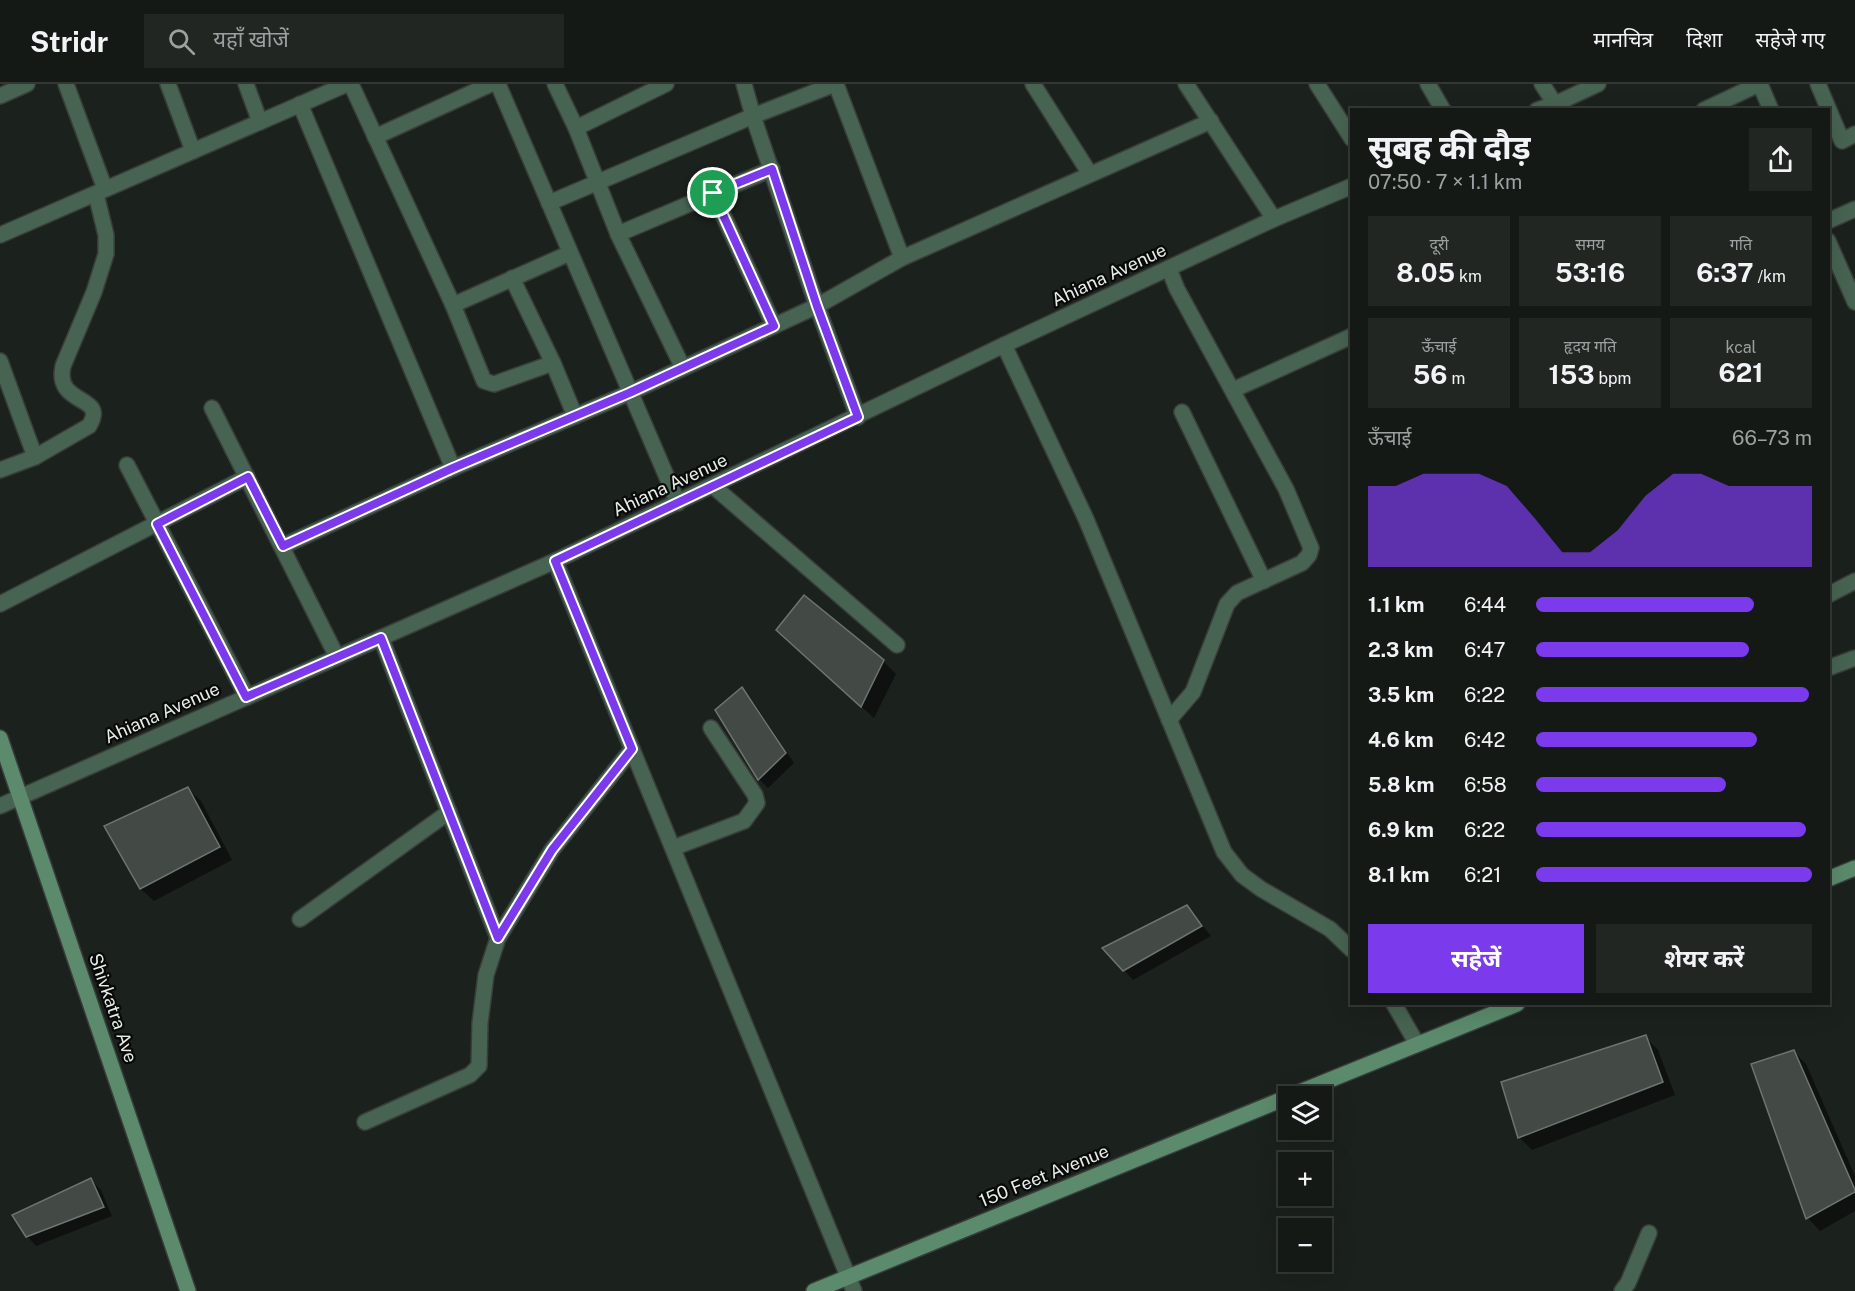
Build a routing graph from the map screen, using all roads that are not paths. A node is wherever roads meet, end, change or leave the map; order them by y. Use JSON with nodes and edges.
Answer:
{"nodes":[{"id":1,"x":27,"y":84,"type":"edge"},
{"id":2,"x":66,"y":84,"type":"edge"},
{"id":3,"x":168,"y":84,"type":"edge"},
{"id":4,"x":246,"y":84,"type":"edge"},
{"id":5,"x":349,"y":84,"type":"edge"},
{"id":6,"x":491,"y":84,"type":"edge"},
{"id":7,"x":498,"y":84,"type":"edge"},
{"id":8,"x":555,"y":84,"type":"edge"},
{"id":9,"x":666,"y":84,"type":"edge"},
{"id":10,"x":744,"y":84,"type":"edge"},
{"id":11,"x":835,"y":84,"type":"edge"},
{"id":12,"x":1033,"y":84,"type":"edge"},
{"id":13,"x":1186,"y":84,"type":"edge"},
{"id":14,"x":1317,"y":84,"type":"edge"},
{"id":15,"x":1428,"y":84,"type":"edge"},
{"id":16,"x":1542,"y":84,"type":"edge"},
{"id":17,"x":1598,"y":84,"type":"edge"},
{"id":18,"x":1760,"y":84,"type":"edge"},
{"id":19,"x":1818,"y":84,"type":"edge"},
{"id":20,"x":328,"y":88,"type":"edge"},
{"id":21,"x":0,"y":96,"type":"edge"},
{"id":22,"x":300,"y":104,"type":"junction"},
{"id":23,"x":1560,"y":107,"type":"edge"},
{"id":24,"x":1442,"y":108,"type":"edge"},
{"id":25,"x":1708,"y":108,"type":"edge"},
{"id":26,"x":1770,"y":108,"type":"edge"},
{"id":27,"x":1828,"y":108,"type":"edge"},
{"id":28,"x":1830,"y":112,"type":"edge"},
{"id":29,"x":753,"y":116,"type":"junction"},
{"id":30,"x":1211,"y":121,"type":"junction"},
{"id":31,"x":260,"y":122,"type":"junction"},
{"id":32,"x":576,"y":128,"type":"junction"},
{"id":33,"x":1855,"y":134,"type":"edge"},
{"id":34,"x":1350,"y":136,"type":"edge"},
{"id":35,"x":375,"y":137,"type":"junction"},
{"id":36,"x":193,"y":151,"type":"junction"},
{"id":37,"x":772,"y":169,"type":"junction"},
{"id":38,"x":1090,"y":174,"type":"junction"},
{"id":39,"x":596,"y":183,"type":"junction"},
{"id":40,"x":101,"y":191,"type":"junction"},
{"id":41,"x":1350,"y":191,"type":"edge"},
{"id":42,"x":713,"y":193,"type":"junction"},
{"id":43,"x":549,"y":203,"type":"junction"},
{"id":44,"x":1855,"y":209,"type":"edge"},
{"id":45,"x":1274,"y":219,"type":"junction"},
{"id":46,"x":1830,"y":220,"type":"edge"},
{"id":47,"x":618,"y":234,"type":"junction"},
{"id":48,"x":0,"y":235,"type":"edge"},
{"id":49,"x":1830,"y":246,"type":"edge"},
{"id":50,"x":570,"y":252,"type":"junction"},
{"id":51,"x":902,"y":258,"type":"junction"},
{"id":52,"x":1169,"y":269,"type":"junction"},
{"id":53,"x":512,"y":278,"type":"junction"},
{"id":54,"x":1855,"y":302,"type":"edge"},
{"id":55,"x":453,"y":305,"type":"junction"},
{"id":56,"x":817,"y":306,"type":"junction"},
{"id":57,"x":774,"y":326,"type":"junction"},
{"id":58,"x":1350,"y":337,"type":"edge"},
{"id":59,"x":1004,"y":345,"type":"junction"},
{"id":60,"x":0,"y":361,"type":"edge"},
{"id":61,"x":553,"y":363,"type":"junction"},
{"id":62,"x":683,"y":368,"type":"junction"},
{"id":63,"x":1233,"y":390,"type":"junction"},
{"id":64,"x":629,"y":393,"type":"junction"},
{"id":65,"x":212,"y":408,"type":"dead end"},
{"id":66,"x":1182,"y":412,"type":"dead end"},
{"id":67,"x":575,"y":416,"type":"junction"},
{"id":68,"x":858,"y":417,"type":"junction"},
{"id":69,"x":35,"y":457,"type":"junction"},
{"id":70,"x":127,"y":465,"type":"dead end"},
{"id":71,"x":453,"y":468,"type":"junction"},
{"id":72,"x":0,"y":470,"type":"edge"},
{"id":73,"x":248,"y":477,"type":"junction"},
{"id":74,"x":713,"y":486,"type":"junction"},
{"id":75,"x":678,"y":503,"type":"junction"},
{"id":76,"x":157,"y":524,"type":"junction"},
{"id":77,"x":283,"y":546,"type":"junction"},
{"id":78,"x":555,"y":561,"type":"junction"},
{"id":79,"x":1264,"y":581,"type":"junction"},
{"id":80,"x":1855,"y":581,"type":"edge"},
{"id":81,"x":1830,"y":594,"type":"edge"},
{"id":82,"x":0,"y":604,"type":"edge"},
{"id":83,"x":381,"y":638,"type":"junction"},
{"id":84,"x":897,"y":645,"type":"dead end"},
{"id":85,"x":337,"y":657,"type":"junction"},
{"id":86,"x":1855,"y":658,"type":"edge"},
{"id":87,"x":1830,"y":667,"type":"edge"},
{"id":88,"x":246,"y":697,"type":"junction"},
{"id":89,"x":1169,"y":720,"type":"junction"},
{"id":90,"x":711,"y":728,"type":"dead end"},
{"id":91,"x":0,"y":738,"type":"edge"},
{"id":92,"x":632,"y":749,"type":"junction"},
{"id":93,"x":21,"y":796,"type":"junction"},
{"id":94,"x":0,"y":806,"type":"edge"},
{"id":95,"x":449,"y":812,"type":"junction"},
{"id":96,"x":673,"y":848,"type":"junction"},
{"id":97,"x":1855,"y":868,"type":"edge"},
{"id":98,"x":1830,"y":878,"type":"edge"},
{"id":99,"x":300,"y":919,"type":"dead end"},
{"id":100,"x":498,"y":938,"type":"junction"},
{"id":101,"x":1350,"y":948,"type":"edge"},
{"id":102,"x":1395,"y":1005,"type":"edge"},
{"id":103,"x":1514,"y":1005,"type":"edge"},
{"id":104,"x":1417,"y":1044,"type":"junction"},
{"id":105,"x":1316,"y":1086,"type":"edge"},
{"id":106,"x":1278,"y":1102,"type":"edge"},
{"id":107,"x":365,"y":1122,"type":"dead end"},
{"id":108,"x":1649,"y":1233,"type":"dead end"},
{"id":109,"x":851,"y":1284,"type":"edge"},
{"id":110,"x":188,"y":1291,"type":"edge"},
{"id":111,"x":814,"y":1291,"type":"edge"},
{"id":112,"x":1622,"y":1291,"type":"edge"}],
"edges":[{"from":1,"to":21,"type":"street"},
{"from":2,"to":40,"type":"street"},
{"from":3,"to":36,"type":"street"},
{"from":4,"to":31,"type":"street"},
{"from":5,"to":20,"type":"street"},
{"from":5,"to":35,"type":"street"},
{"from":6,"to":35,"type":"street"},
{"from":7,"to":43,"type":"street"},
{"from":8,"to":32,"type":"street"},
{"from":9,"to":32,"type":"street"},
{"from":10,"to":29,"type":"street"},
{"from":11,"to":29,"type":"street"},
{"from":11,"to":51,"type":"street"},
{"from":12,"to":38,"type":"street"},
{"from":13,"to":30,"type":"street"},
{"from":14,"to":34,"type":"street"},
{"from":15,"to":24,"type":"street"},
{"from":16,"to":23,"type":"street"},
{"from":17,"to":23,"type":"street"},
{"from":18,"to":25,"type":"street"},
{"from":18,"to":26,"type":"street"},
{"from":19,"to":27,"type":"street"},
{"from":20,"to":22,"type":"street"},
{"from":22,"to":31,"type":"street"},
{"from":22,"to":71,"type":"street"},
{"from":28,"to":33,"type":"street"},
{"from":29,"to":37,"type":"street"},
{"from":29,"to":39,"type":"street"},
{"from":30,"to":38,"type":"street"},
{"from":30,"to":45,"type":"street"},
{"from":31,"to":36,"type":"street"},
{"from":32,"to":39,"type":"street"},
{"from":35,"to":55,"type":"street"},
{"from":36,"to":40,"type":"street"},
{"from":37,"to":42,"type":"street"},
{"from":37,"to":56,"type":"street"},
{"from":38,"to":51,"type":"street"},
{"from":39,"to":43,"type":"street"},
{"from":39,"to":47,"type":"street"},
{"from":40,"to":48,"type":"street"},
{"from":40,"to":69,"type":"street"},
{"from":41,"to":45,"type":"street","name":"Ahiana Avenue"},
{"from":42,"to":47,"type":"street"},
{"from":42,"to":57,"type":"street"},
{"from":43,"to":50,"type":"street"},
{"from":44,"to":46,"type":"street"},
{"from":45,"to":52,"type":"street","name":"Ahiana Avenue"},
{"from":47,"to":62,"type":"street"},
{"from":49,"to":54,"type":"street"},
{"from":50,"to":53,"type":"street"},
{"from":50,"to":64,"type":"street"},
{"from":51,"to":56,"type":"street"},
{"from":52,"to":59,"type":"street","name":"Ahiana Avenue"},
{"from":52,"to":63,"type":"street"},
{"from":53,"to":55,"type":"street"},
{"from":53,"to":61,"type":"street"},
{"from":55,"to":61,"type":"street"},
{"from":56,"to":57,"type":"street"},
{"from":56,"to":68,"type":"street"},
{"from":57,"to":62,"type":"street"},
{"from":58,"to":63,"type":"street"},
{"from":59,"to":68,"type":"street","name":"Ahiana Avenue"},
{"from":59,"to":89,"type":"street"},
{"from":60,"to":69,"type":"street"},
{"from":61,"to":67,"type":"street"},
{"from":62,"to":64,"type":"street"},
{"from":63,"to":79,"type":"street"},
{"from":64,"to":67,"type":"street"},
{"from":64,"to":75,"type":"street"},
{"from":65,"to":73,"type":"street"},
{"from":66,"to":79,"type":"street"},
{"from":67,"to":71,"type":"street"},
{"from":68,"to":74,"type":"street","name":"Ahiana Avenue"},
{"from":69,"to":72,"type":"street"},
{"from":70,"to":76,"type":"street"},
{"from":71,"to":77,"type":"street"},
{"from":73,"to":76,"type":"street"},
{"from":73,"to":77,"type":"street"},
{"from":74,"to":75,"type":"street","name":"Ahiana Avenue"},
{"from":74,"to":84,"type":"street"},
{"from":75,"to":78,"type":"street","name":"Ahiana Avenue"},
{"from":76,"to":82,"type":"street"},
{"from":76,"to":88,"type":"street"},
{"from":77,"to":85,"type":"street"},
{"from":78,"to":83,"type":"street","name":"Ahiana Avenue"},
{"from":78,"to":92,"type":"street"},
{"from":79,"to":89,"type":"street"},
{"from":80,"to":81,"type":"street"},
{"from":83,"to":85,"type":"street","name":"Ahiana Avenue"},
{"from":83,"to":95,"type":"street"},
{"from":85,"to":88,"type":"street","name":"Ahiana Avenue"},
{"from":86,"to":87,"type":"street"},
{"from":88,"to":93,"type":"street","name":"Ahiana Avenue"},
{"from":89,"to":101,"type":"street"},
{"from":90,"to":96,"type":"street"},
{"from":91,"to":93,"type":"street","name":"Shivkatra Ave"},
{"from":92,"to":96,"type":"street"},
{"from":92,"to":100,"type":"street"},
{"from":93,"to":94,"type":"street","name":"Ahiana Avenue"},
{"from":93,"to":110,"type":"street","name":"Shivkatra Ave"},
{"from":95,"to":99,"type":"street"},
{"from":95,"to":100,"type":"street"},
{"from":96,"to":109,"type":"street"},
{"from":97,"to":98,"type":"street"},
{"from":100,"to":107,"type":"street"},
{"from":102,"to":104,"type":"street"},
{"from":103,"to":104,"type":"street","name":"150 Feet Avenue"},
{"from":104,"to":105,"type":"street","name":"150 Feet Avenue"},
{"from":106,"to":109,"type":"street","name":"150 Feet Avenue"},
{"from":108,"to":112,"type":"street"},
{"from":109,"to":111,"type":"street","name":"150 Feet Avenue"}]}
